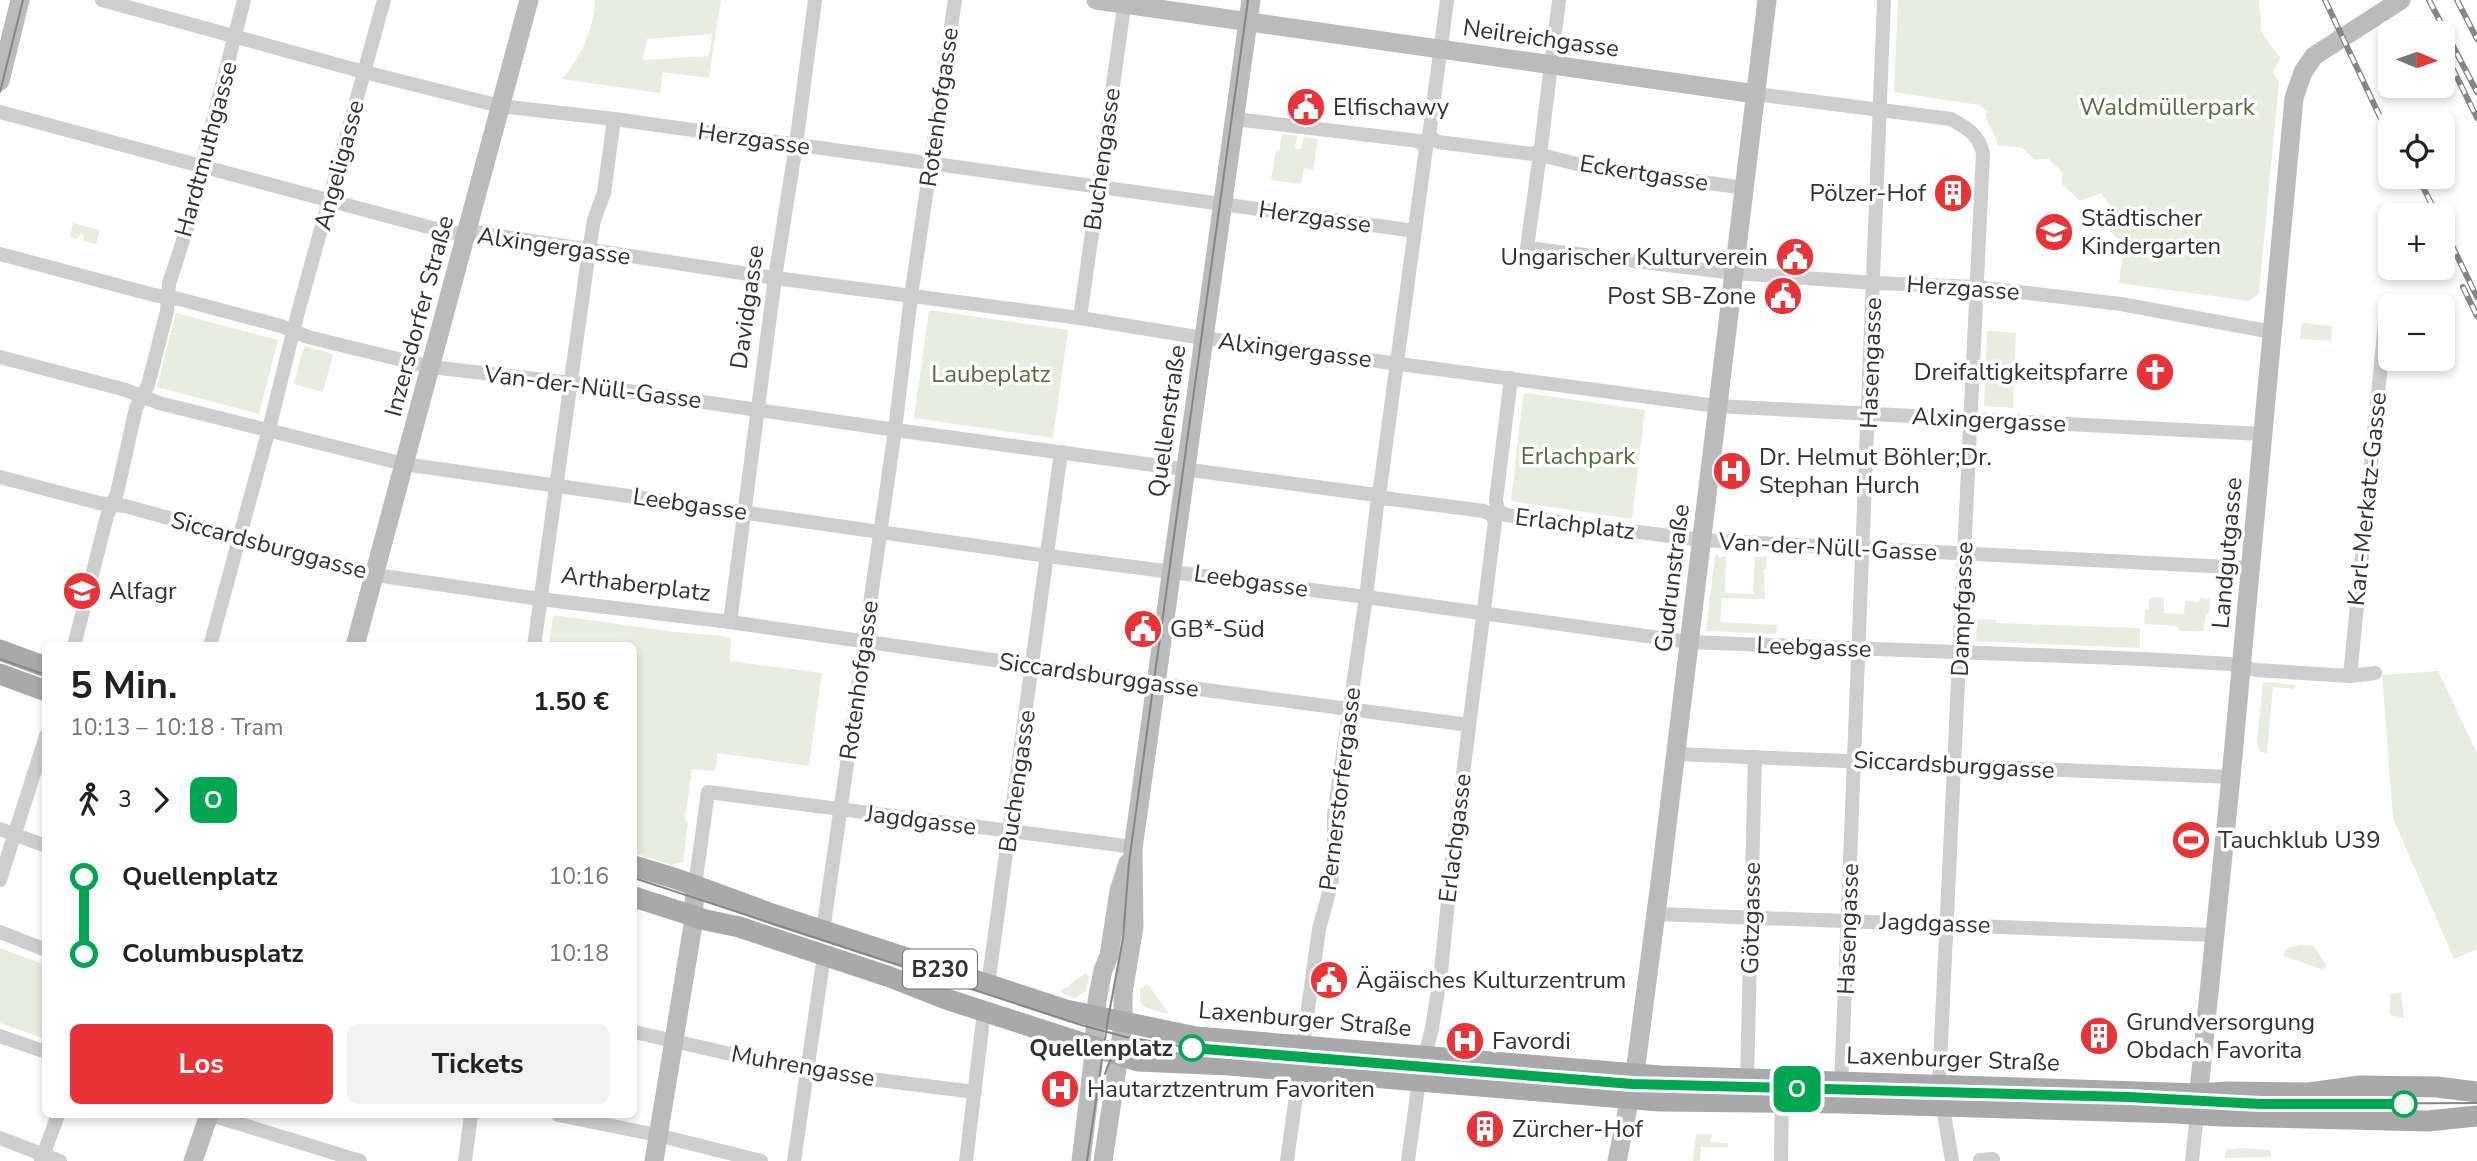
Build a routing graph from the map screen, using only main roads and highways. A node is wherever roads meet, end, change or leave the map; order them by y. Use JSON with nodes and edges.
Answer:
{"nodes":[{"id":1,"x":0,"y":650,"type":"edge"},
{"id":2,"x":42,"y":666,"type":"edge"},
{"id":3,"x":0,"y":674,"type":"edge"},
{"id":4,"x":42,"y":690,"type":"edge"},
{"id":5,"x":637,"y":867,"type":"edge"},
{"id":6,"x":637,"y":898,"type":"edge"},
{"id":7,"x":2477,"y":1092,"type":"edge"},
{"id":8,"x":2197,"y":1104,"type":"junction"},
{"id":9,"x":2477,"y":1116,"type":"edge"}],
"edges":[{"from":1,"to":2,"type":"main road"},
{"from":3,"to":4,"type":"main road"},
{"from":5,"to":8,"type":"main road","name":"Laxenburger Straße","number":"B230"},
{"from":6,"to":8,"type":"main road","name":"Laxenburger Straße","number":"B230"},
{"from":7,"to":8,"type":"main road","name":"Laxenburger Straße","number":"B230"},
{"from":8,"to":9,"type":"main road","name":"Laxenburger Straße","number":"B230"}]}
